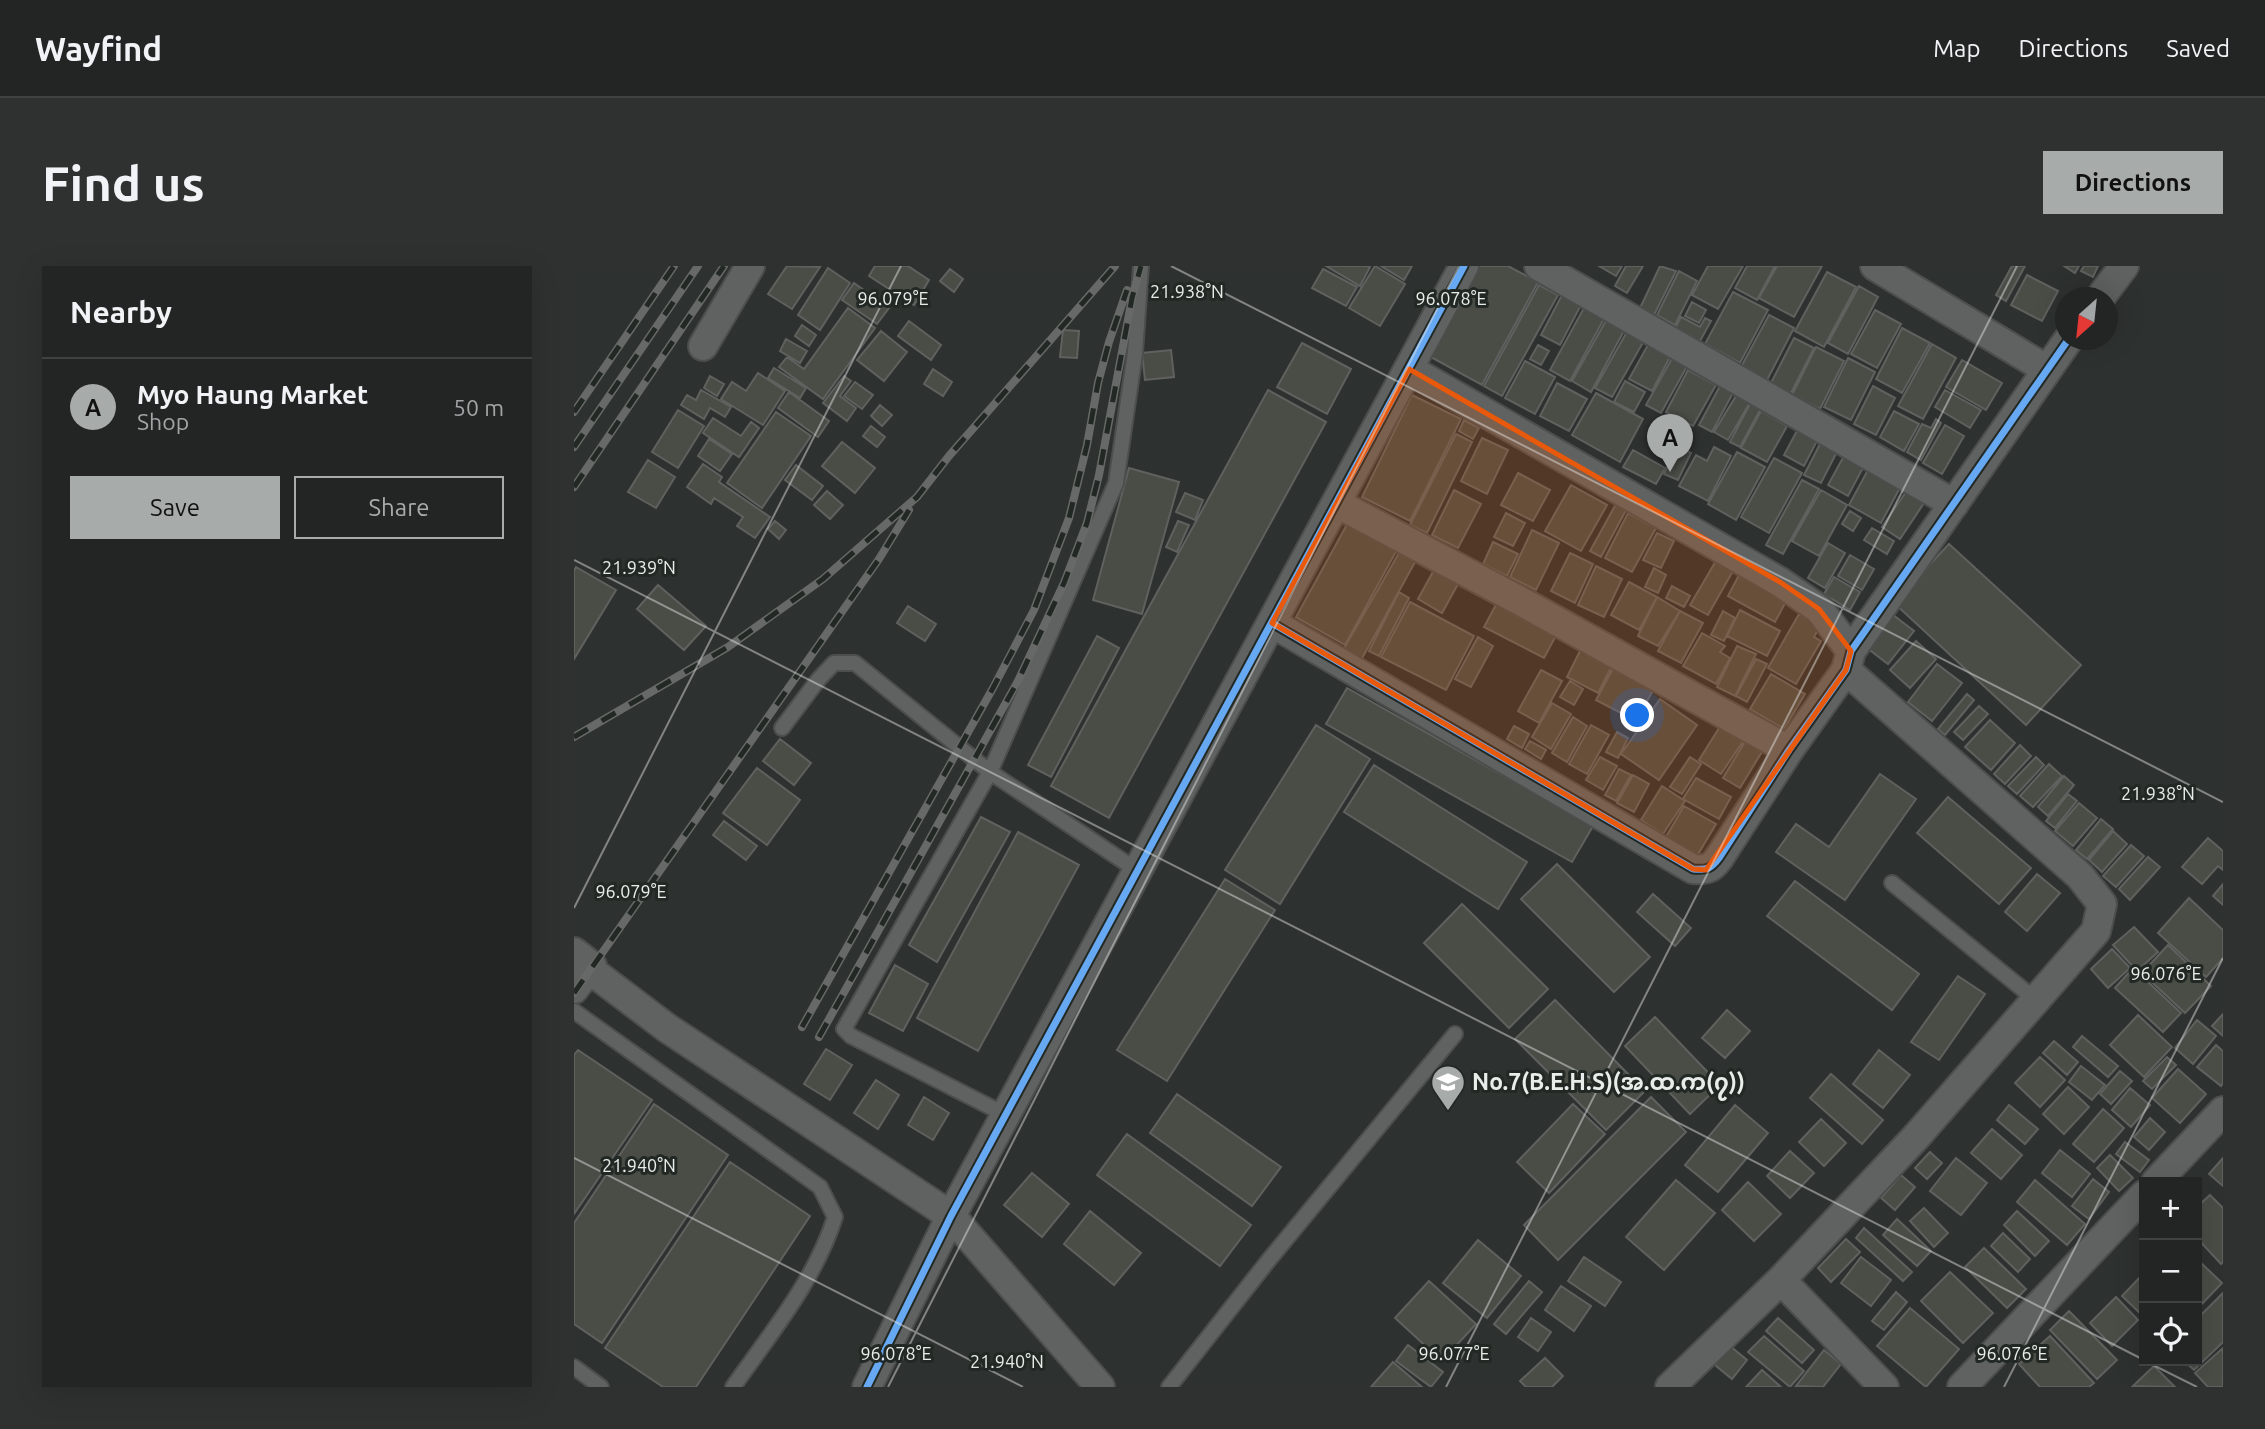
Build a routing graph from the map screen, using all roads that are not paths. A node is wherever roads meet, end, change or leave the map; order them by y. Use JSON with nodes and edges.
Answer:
{"nodes":[{"id":1,"x":750,"y":266,"type":"edge"},
{"id":2,"x":1141,"y":266,"type":"edge"},
{"id":3,"x":1464,"y":266,"type":"edge"},
{"id":4,"x":1539,"y":266,"type":"edge"},
{"id":5,"x":1875,"y":266,"type":"edge"},
{"id":6,"x":2124,"y":266,"type":"edge"},
{"id":7,"x":2108,"y":287,"type":"edge"},
{"id":8,"x":703,"y":346,"type":"dead end"},
{"id":9,"x":2060,"y":350,"type":"edge"},
{"id":10,"x":1409,"y":369,"type":"junction"},
{"id":11,"x":2046,"y":369,"type":"junction"},
{"id":12,"x":1336,"y":503,"type":"junction"},
{"id":13,"x":1954,"y":504,"type":"junction"},
{"id":14,"x":1272,"y":622,"type":"junction"},
{"id":15,"x":1848,"y":660,"type":"junction"},
{"id":16,"x":782,"y":728,"type":"dead end"},
{"id":17,"x":1788,"y":750,"type":"junction"},
{"id":18,"x":990,"y":772,"type":"junction"},
{"id":19,"x":1138,"y":871,"type":"junction"},
{"id":20,"x":1892,"y":883,"type":"dead end"},
{"id":21,"x":579,"y":970,"type":"edge"},
{"id":22,"x":2036,"y":1000,"type":"junction"},
{"id":23,"x":574,"y":1011,"type":"edge"},
{"id":24,"x":1455,"y":1034,"type":"dead end"},
{"id":25,"x":2223,"y":1111,"type":"edge"},
{"id":26,"x":1006,"y":1115,"type":"junction"},
{"id":27,"x":2161,"y":1177,"type":"edge"},
{"id":28,"x":2139,"y":1200,"type":"edge"},
{"id":29,"x":951,"y":1216,"type":"junction"},
{"id":30,"x":1781,"y":1280,"type":"junction"},
{"id":31,"x":574,"y":1367,"type":"edge"},
{"id":32,"x":601,"y":1387,"type":"edge"},
{"id":33,"x":733,"y":1387,"type":"edge"},
{"id":34,"x":867,"y":1387,"type":"edge"},
{"id":35,"x":1100,"y":1387,"type":"edge"},
{"id":36,"x":1169,"y":1387,"type":"edge"},
{"id":37,"x":1670,"y":1387,"type":"edge"},
{"id":38,"x":1884,"y":1387,"type":"edge"},
{"id":39,"x":1962,"y":1387,"type":"edge"}],
"edges":[{"from":1,"to":8,"type":"street"},
{"from":2,"to":18,"type":"lane"},
{"from":3,"to":10,"type":"street"},
{"from":4,"to":13,"type":"street"},
{"from":5,"to":11,"type":"street"},
{"from":6,"to":7,"type":"street"},
{"from":9,"to":11,"type":"street"},
{"from":10,"to":12,"type":"street"},
{"from":10,"to":15,"type":"street"},
{"from":11,"to":13,"type":"street"},
{"from":12,"to":14,"type":"street"},
{"from":12,"to":17,"type":"street"},
{"from":13,"to":15,"type":"street"},
{"from":14,"to":17,"type":"street"},
{"from":14,"to":19,"type":"street"},
{"from":15,"to":17,"type":"street"},
{"from":15,"to":22,"type":"street"},
{"from":16,"to":18,"type":"lane"},
{"from":18,"to":19,"type":"lane"},
{"from":18,"to":26,"type":"lane"},
{"from":19,"to":26,"type":"street"},
{"from":20,"to":22,"type":"lane"},
{"from":21,"to":29,"type":"street"},
{"from":22,"to":30,"type":"street"},
{"from":23,"to":33,"type":"lane"},
{"from":24,"to":36,"type":"lane"},
{"from":25,"to":27,"type":"street"},
{"from":26,"to":29,"type":"street"},
{"from":28,"to":39,"type":"street"},
{"from":29,"to":34,"type":"street"},
{"from":29,"to":35,"type":"street"},
{"from":30,"to":37,"type":"street"},
{"from":30,"to":38,"type":"street"},
{"from":31,"to":32,"type":"lane"}]}
